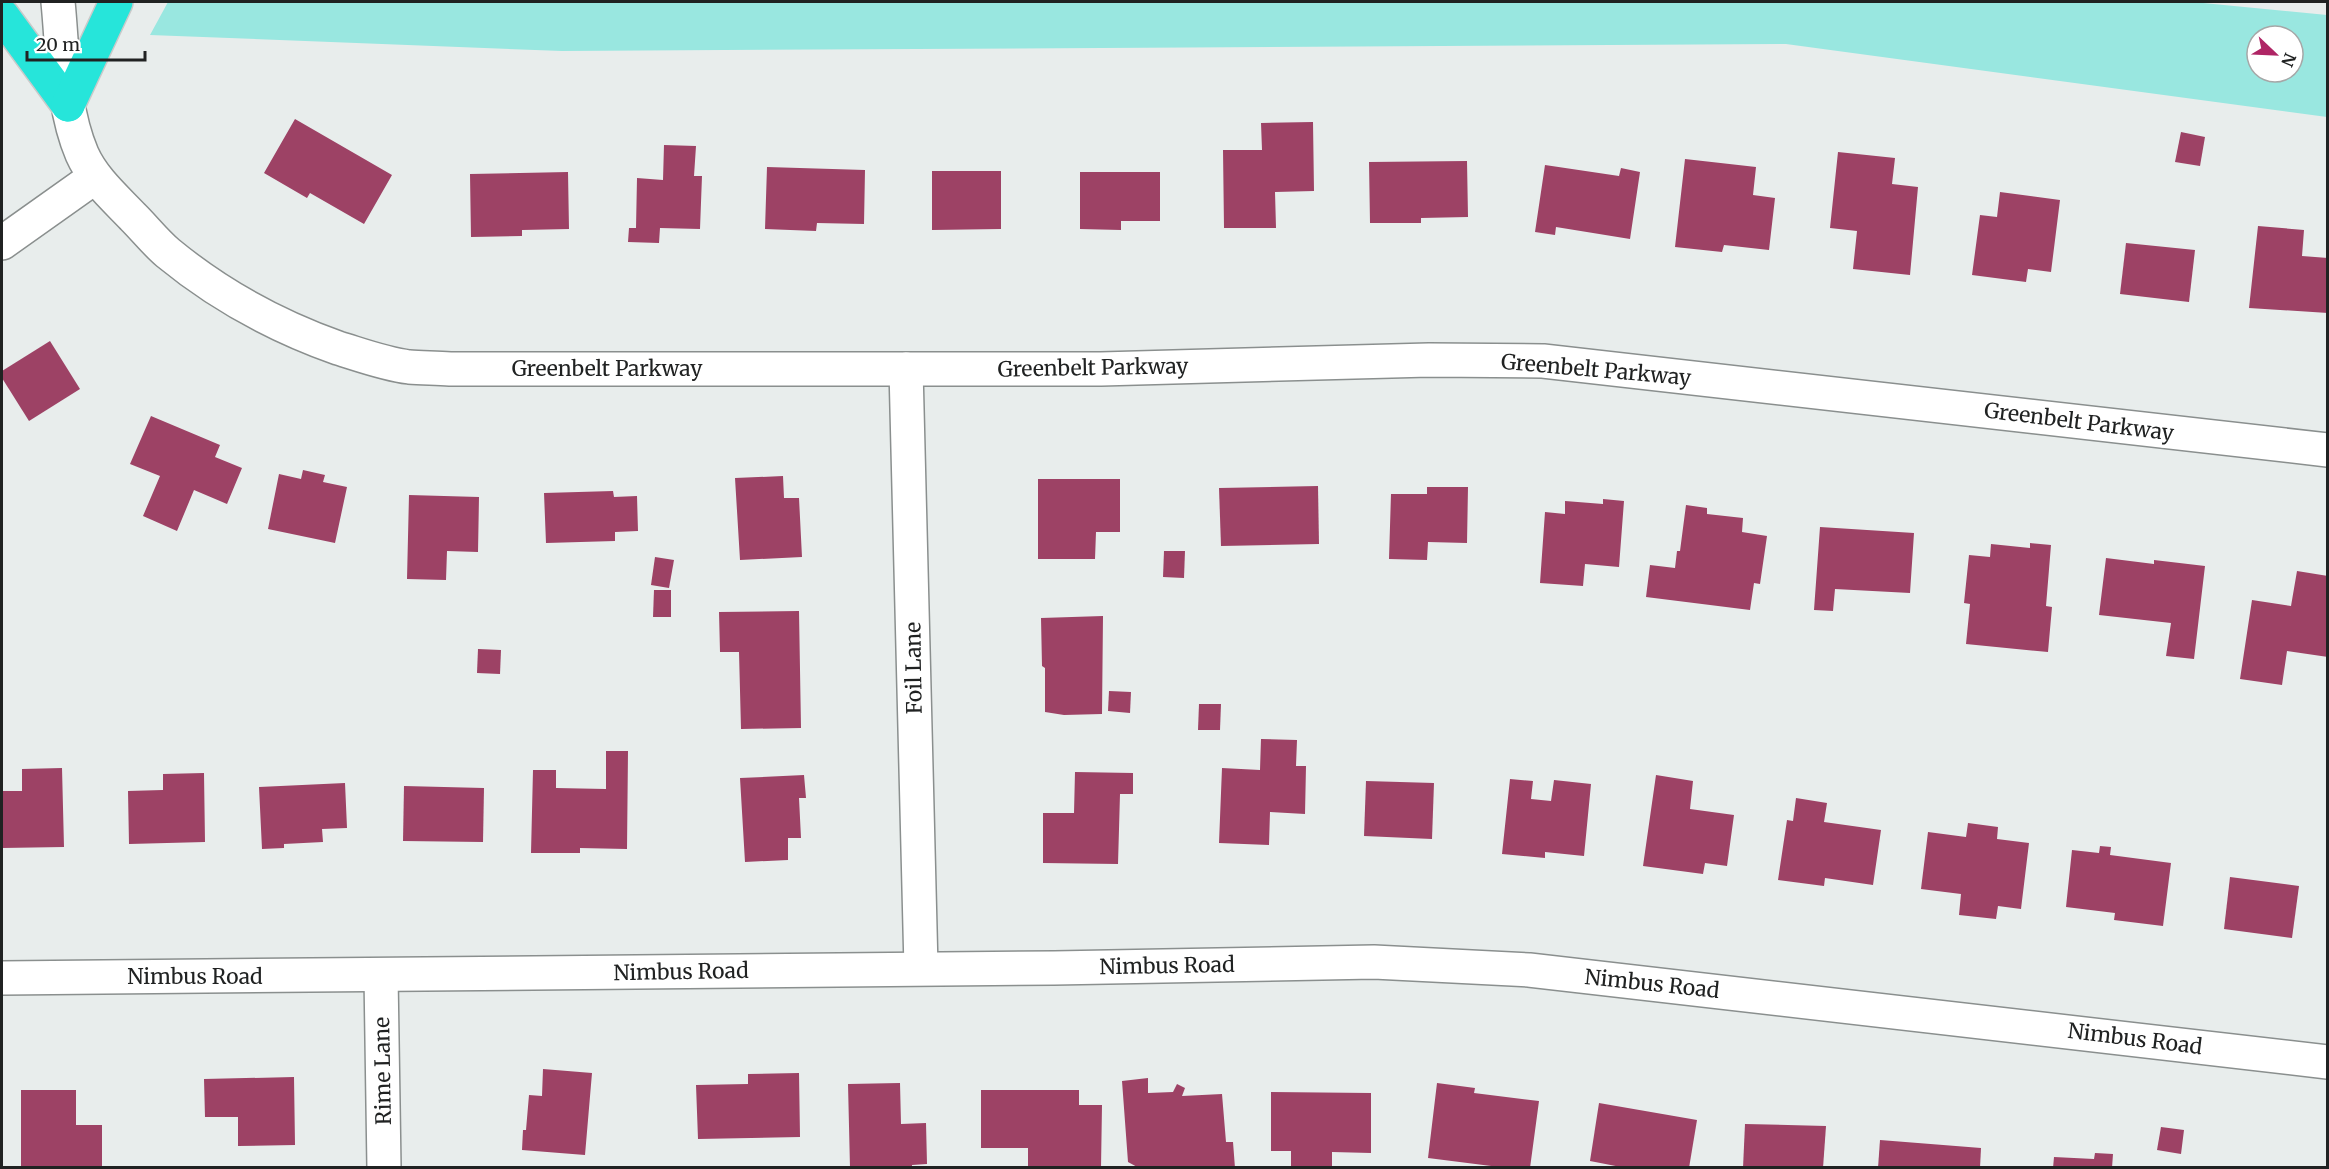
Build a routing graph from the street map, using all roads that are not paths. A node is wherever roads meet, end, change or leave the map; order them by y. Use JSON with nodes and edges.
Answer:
{"nodes":[{"id":1,"x":58,"y":2,"type":"edge"},
{"id":2,"x":116,"y":2,"type":"edge"},
{"id":3,"x":2,"y":15,"type":"edge"},
{"id":4,"x":68,"y":105,"type":"junction"},
{"id":5,"x":95,"y":177,"type":"junction"},
{"id":6,"x":2,"y":243,"type":"edge"},
{"id":7,"x":906,"y":369,"type":"junction"},
{"id":8,"x":2328,"y":450,"type":"edge"},
{"id":9,"x":921,"y":968,"type":"junction"},
{"id":10,"x":381,"y":975,"type":"junction"},
{"id":11,"x":2,"y":978,"type":"edge"},
{"id":12,"x":2328,"y":1062,"type":"edge"},
{"id":13,"x":384,"y":1167,"type":"edge"}],
"edges":[{"from":1,"to":4,"type":"street","name":"Greenbelt Parkway"},
{"from":2,"to":4,"type":"highway"},
{"from":3,"to":4,"type":"highway"},
{"from":4,"to":5,"type":"street","name":"Greenbelt Parkway"},
{"from":5,"to":6,"type":"street"},
{"from":5,"to":7,"type":"street","name":"Greenbelt Parkway"},
{"from":7,"to":8,"type":"street","name":"Greenbelt Parkway"},
{"from":7,"to":9,"type":"street","name":"Foil Lane"},
{"from":9,"to":10,"type":"street","name":"Nimbus Road"},
{"from":9,"to":12,"type":"street","name":"Nimbus Road"},
{"from":10,"to":11,"type":"street","name":"Nimbus Road"},
{"from":10,"to":13,"type":"street","name":"Rime Lane"}]}
